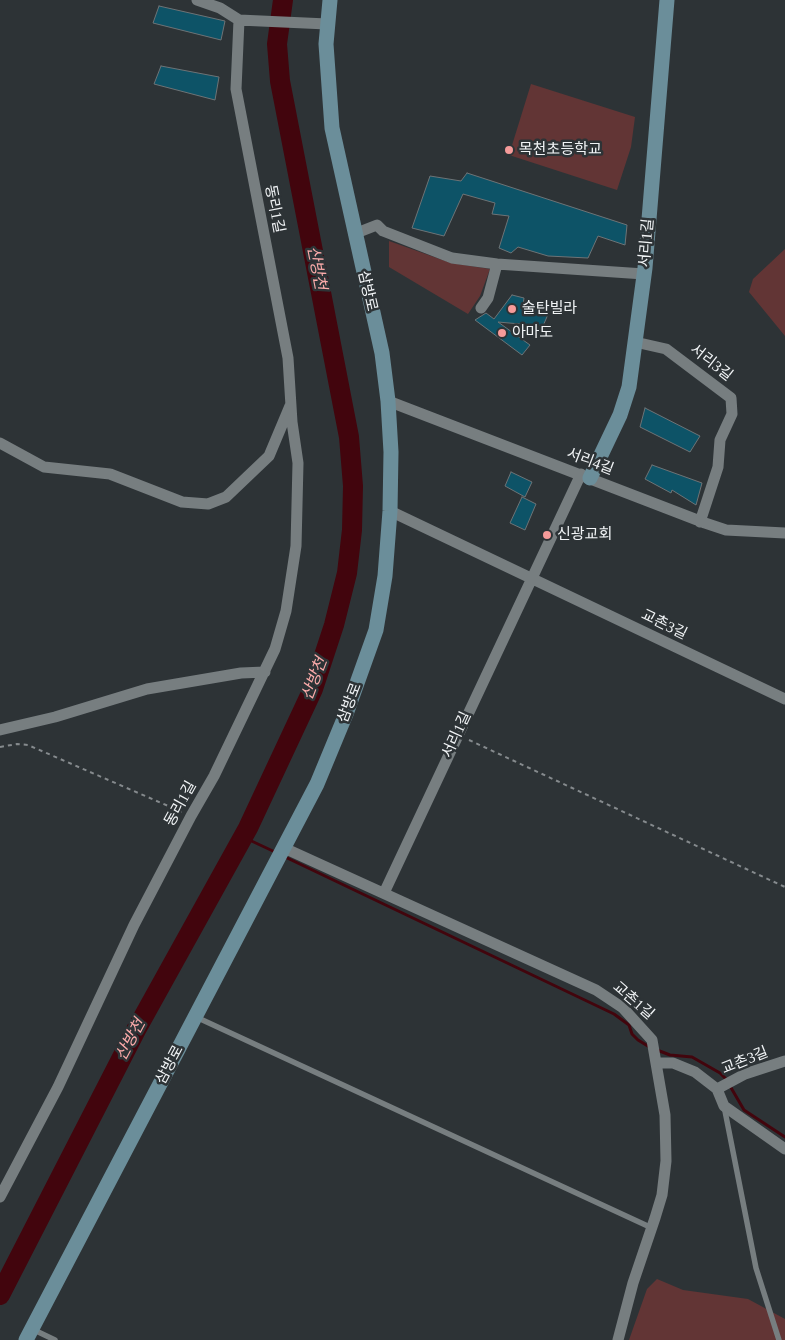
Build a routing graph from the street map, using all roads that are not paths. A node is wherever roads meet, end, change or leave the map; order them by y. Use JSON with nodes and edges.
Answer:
{"nodes":[{"id":1,"x":197,"y":0,"type":"edge"},
{"id":2,"x":330,"y":0,"type":"edge"},
{"id":3,"x":667,"y":0,"type":"edge"},
{"id":4,"x":238,"y":20,"type":"junction"},
{"id":5,"x":327,"y":24,"type":"junction"},
{"id":6,"x":354,"y":234,"type":"junction"},
{"id":7,"x":497,"y":264,"type":"junction"},
{"id":8,"x":644,"y":274,"type":"junction"},
{"id":9,"x":481,"y":308,"type":"dead end"},
{"id":10,"x":635,"y":342,"type":"junction"},
{"id":11,"x":388,"y":401,"type":"junction"},
{"id":12,"x":292,"y":402,"type":"junction"},
{"id":13,"x":0,"y":443,"type":"edge"},
{"id":14,"x":586,"y":476,"type":"junction"},
{"id":15,"x":390,"y":512,"type":"junction"},
{"id":16,"x":700,"y":522,"type":"junction"},
{"id":17,"x":785,"y":533,"type":"edge"},
{"id":18,"x":531,"y":578,"type":"junction"},
{"id":19,"x":265,"y":672,"type":"junction"},
{"id":20,"x":785,"y":699,"type":"edge"},
{"id":21,"x":0,"y":730,"type":"edge"},
{"id":22,"x":282,"y":852,"type":"junction"},
{"id":23,"x":384,"y":893,"type":"junction"},
{"id":24,"x":195,"y":1016,"type":"junction"},
{"id":25,"x":656,"y":1060,"type":"junction"},
{"id":26,"x":785,"y":1061,"type":"edge"},
{"id":27,"x":719,"y":1088,"type":"junction"},
{"id":28,"x":724,"y":1106,"type":"junction"},
{"id":29,"x":785,"y":1149,"type":"edge"},
{"id":30,"x":0,"y":1197,"type":"edge"},
{"id":31,"x":652,"y":1228,"type":"junction"},
{"id":32,"x":29,"y":1335,"type":"edge"},
{"id":33,"x":55,"y":1340,"type":"edge"},
{"id":34,"x":618,"y":1340,"type":"edge"},
{"id":35,"x":779,"y":1340,"type":"edge"}],
"edges":[{"from":1,"to":4,"type":"street"},
{"from":2,"to":5,"type":"street","name":"삼방로"},
{"from":3,"to":8,"type":"street","name":"서리1길"},
{"from":4,"to":5,"type":"street"},
{"from":4,"to":12,"type":"street","name":"동리1길"},
{"from":5,"to":6,"type":"street","name":"삼방로"},
{"from":6,"to":7,"type":"street"},
{"from":6,"to":11,"type":"street","name":"삼방로"},
{"from":7,"to":8,"type":"street"},
{"from":7,"to":9,"type":"street"},
{"from":8,"to":10,"type":"street","name":"서리1길"},
{"from":10,"to":14,"type":"street","name":"서리1길"},
{"from":10,"to":16,"type":"street","name":"서리3길"},
{"from":11,"to":14,"type":"street","name":"서리4길"},
{"from":11,"to":15,"type":"street","name":"삼방로"},
{"from":12,"to":13,"type":"street","name":"동리1길"},
{"from":12,"to":19,"type":"street","name":"동리1길"},
{"from":14,"to":16,"type":"street","name":"서리4길"},
{"from":14,"to":18,"type":"street","name":"서리1길"},
{"from":15,"to":18,"type":"street"},
{"from":15,"to":22,"type":"street","name":"삼방로"},
{"from":16,"to":17,"type":"street","name":"서리4길"},
{"from":18,"to":20,"type":"street","name":"교촌3길"},
{"from":18,"to":23,"type":"street","name":"서리1길"},
{"from":19,"to":21,"type":"street"},
{"from":19,"to":30,"type":"street","name":"동리1길"},
{"from":22,"to":23,"type":"street","name":"교촌1길"},
{"from":22,"to":24,"type":"street","name":"삼방로"},
{"from":23,"to":25,"type":"street","name":"교촌1길"},
{"from":24,"to":31,"type":"lane"},
{"from":24,"to":32,"type":"street","name":"삼방로"},
{"from":25,"to":27,"type":"street"},
{"from":25,"to":31,"type":"street","name":"교촌1길"},
{"from":26,"to":27,"type":"street","name":"교촌3길"},
{"from":27,"to":28,"type":"street"},
{"from":28,"to":29,"type":"street"},
{"from":28,"to":35,"type":"lane"},
{"from":31,"to":34,"type":"street","name":"교촌1길"},
{"from":32,"to":33,"type":"lane"}]}
